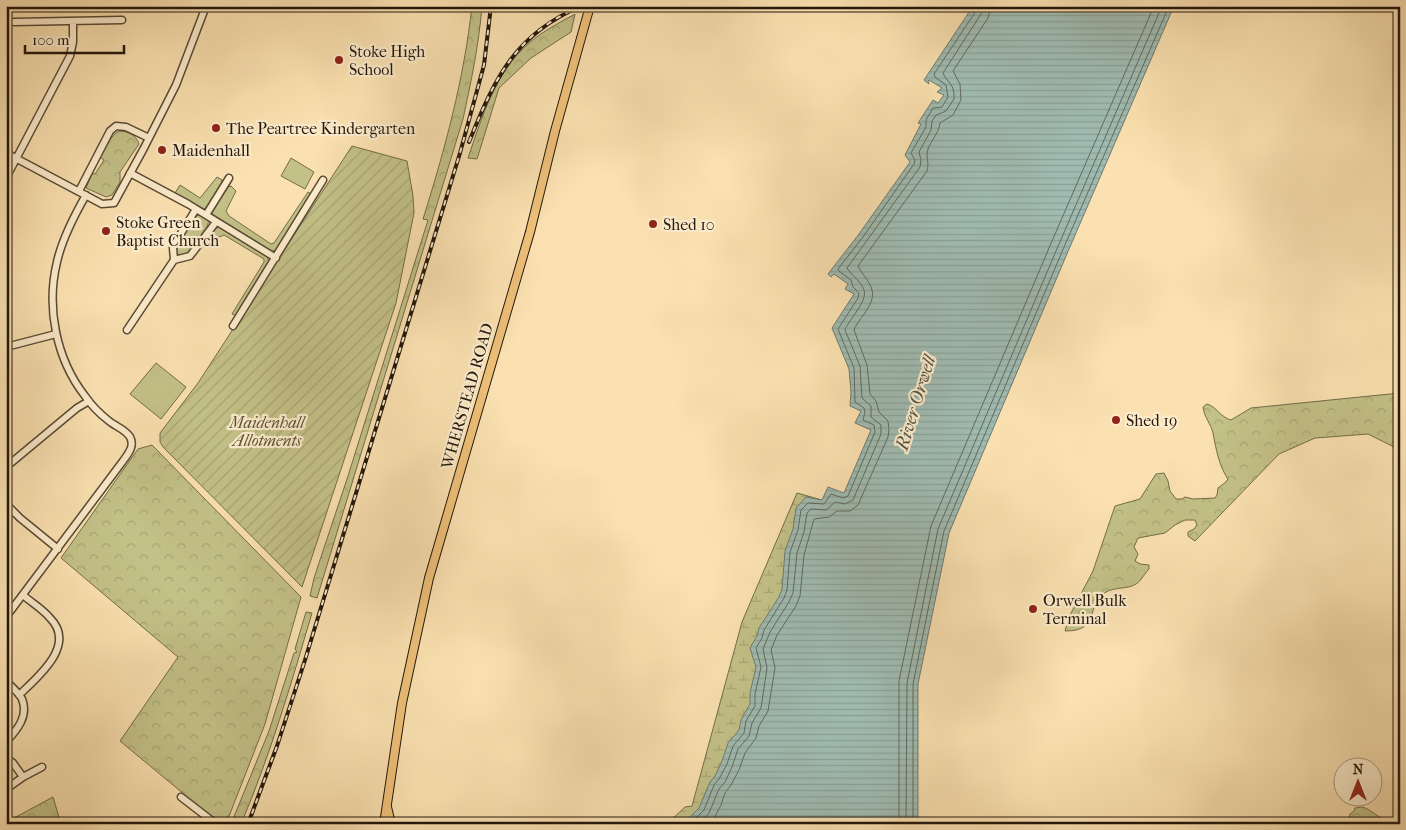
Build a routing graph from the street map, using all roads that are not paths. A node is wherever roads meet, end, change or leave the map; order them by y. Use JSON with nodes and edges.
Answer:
{"nodes":[{"id":1,"x":206,"y":6,"type":"edge"},
{"id":2,"x":590,"y":6,"type":"edge"},
{"id":3,"x":122,"y":20,"type":"dead end"},
{"id":4,"x":73,"y":21,"type":"junction"},
{"id":5,"x":14,"y":22,"type":"dead end"},
{"id":6,"x":149,"y":138,"type":"junction"},
{"id":7,"x":6,"y":153,"type":"edge"},
{"id":8,"x":16,"y":158,"type":"junction"},
{"id":9,"x":130,"y":173,"type":"junction"},
{"id":10,"x":6,"y":178,"type":"edge"},
{"id":11,"x":229,"y":178,"type":"dead end"},
{"id":12,"x":323,"y":180,"type":"dead end"},
{"id":13,"x":79,"y":191,"type":"junction"},
{"id":14,"x":86,"y":195,"type":"junction"},
{"id":15,"x":196,"y":209,"type":"junction"},
{"id":16,"x":206,"y":215,"type":"junction"},
{"id":17,"x":216,"y":222,"type":"junction"},
{"id":18,"x":276,"y":258,"type":"junction"},
{"id":19,"x":174,"y":260,"type":"junction"},
{"id":20,"x":233,"y":326,"type":"dead end"},
{"id":21,"x":127,"y":330,"type":"dead end"},
{"id":22,"x":56,"y":334,"type":"junction"},
{"id":23,"x":6,"y":347,"type":"edge"},
{"id":24,"x":89,"y":401,"type":"junction"},
{"id":25,"x":6,"y":467,"type":"edge"},
{"id":26,"x":6,"y":504,"type":"edge"},
{"id":27,"x":58,"y":549,"type":"junction"},
{"id":28,"x":23,"y":595,"type":"junction"},
{"id":29,"x":6,"y":617,"type":"edge"},
{"id":30,"x":6,"y":681,"type":"edge"},
{"id":31,"x":19,"y":695,"type":"junction"},
{"id":32,"x":6,"y":742,"type":"edge"},
{"id":33,"x":6,"y":758,"type":"edge"},
{"id":34,"x":42,"y":768,"type":"dead end"},
{"id":35,"x":23,"y":777,"type":"junction"},
{"id":36,"x":9,"y":786,"type":"dead end"},
{"id":37,"x":181,"y":797,"type":"dead end"},
{"id":38,"x":387,"y":798,"type":"junction"},
{"id":39,"x":216,"y":824,"type":"edge"},
{"id":40,"x":384,"y":824,"type":"edge"},
{"id":41,"x":391,"y":824,"type":"edge"}],
"edges":[{"from":1,"to":6,"type":"street"},
{"from":2,"to":38,"type":"main road","name":"WHERSTEAD ROAD"},
{"from":3,"to":4,"type":"street"},
{"from":4,"to":5,"type":"street"},
{"from":4,"to":8,"type":"street"},
{"from":6,"to":9,"type":"street"},
{"from":6,"to":13,"type":"street"},
{"from":7,"to":8,"type":"street"},
{"from":8,"to":10,"type":"street"},
{"from":8,"to":13,"type":"street"},
{"from":9,"to":14,"type":"street"},
{"from":9,"to":15,"type":"street"},
{"from":11,"to":16,"type":"street"},
{"from":12,"to":18,"type":"street"},
{"from":13,"to":14,"type":"street"},
{"from":14,"to":22,"type":"street"},
{"from":15,"to":16,"type":"street"},
{"from":15,"to":19,"type":"street"},
{"from":16,"to":17,"type":"street"},
{"from":17,"to":18,"type":"street"},
{"from":17,"to":19,"type":"street"},
{"from":18,"to":20,"type":"street"},
{"from":19,"to":21,"type":"street"},
{"from":22,"to":23,"type":"street"},
{"from":22,"to":24,"type":"street"},
{"from":24,"to":25,"type":"street"},
{"from":24,"to":27,"type":"street"},
{"from":26,"to":27,"type":"street"},
{"from":27,"to":28,"type":"street"},
{"from":28,"to":29,"type":"street"},
{"from":28,"to":31,"type":"street"},
{"from":30,"to":31,"type":"street"},
{"from":31,"to":32,"type":"street"},
{"from":33,"to":35,"type":"street"},
{"from":34,"to":35,"type":"street"},
{"from":35,"to":36,"type":"street"},
{"from":37,"to":39,"type":"street"},
{"from":38,"to":40,"type":"main road","name":"WHERSTEAD ROAD"},
{"from":38,"to":41,"type":"main road","name":"WHERSTEAD ROAD"}]}
